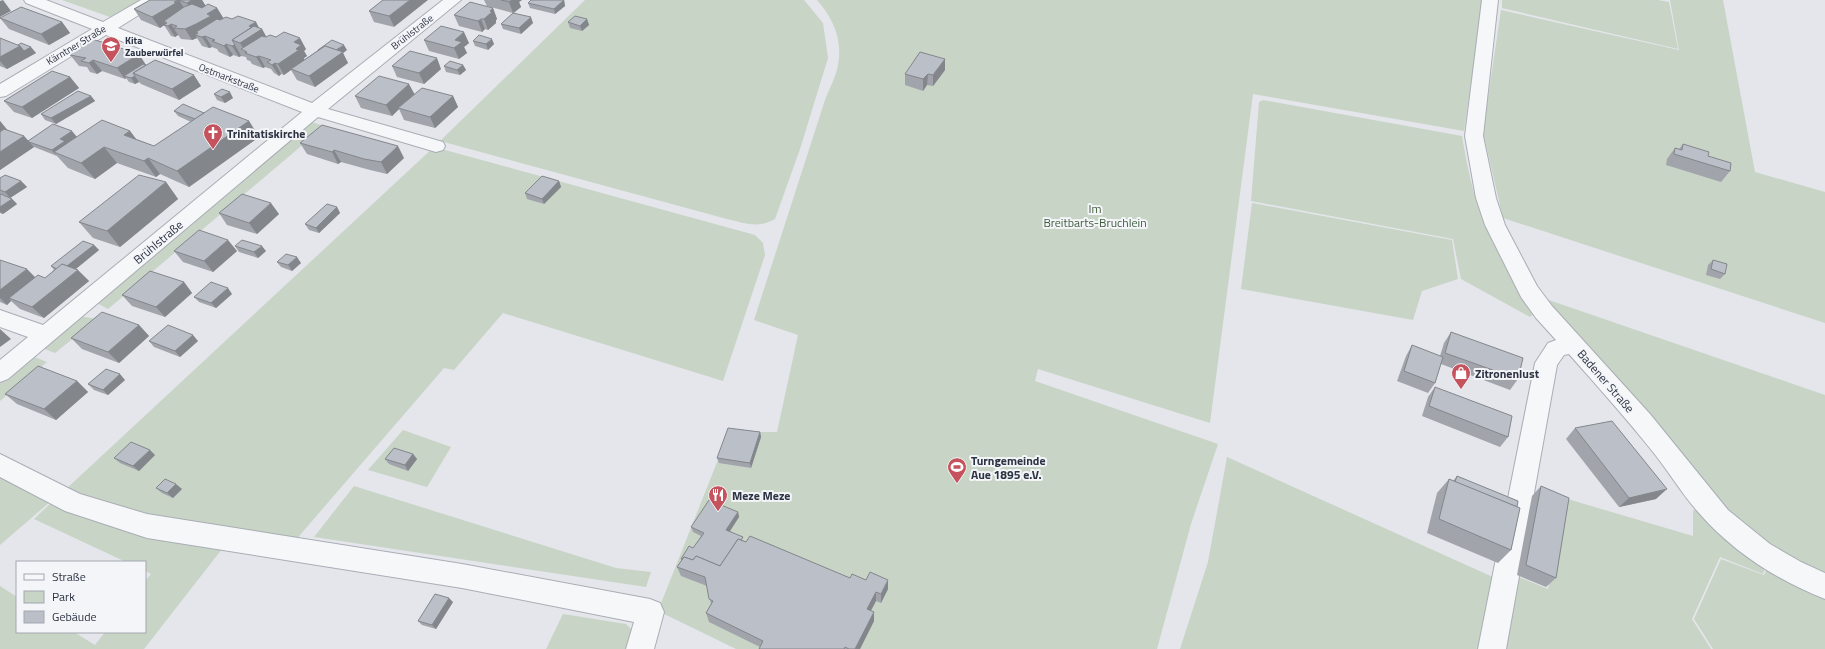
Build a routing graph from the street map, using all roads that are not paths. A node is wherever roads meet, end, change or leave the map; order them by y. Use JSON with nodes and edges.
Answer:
{"nodes":[{"id":1,"x":32,"y":0,"type":"edge"},
{"id":2,"x":152,"y":0,"type":"edge"},
{"id":3,"x":453,"y":0,"type":"edge"},
{"id":4,"x":1490,"y":0,"type":"edge"},
{"id":5,"x":104,"y":28,"type":"junction"},
{"id":6,"x":0,"y":92,"type":"edge"},
{"id":7,"x":316,"y":111,"type":"junction"},
{"id":8,"x":436,"y":146,"type":"dead end"},
{"id":9,"x":0,"y":318,"type":"edge"},
{"id":10,"x":47,"y":335,"type":"junction"},
{"id":11,"x":1574,"y":343,"type":"junction"},
{"id":12,"x":0,"y":373,"type":"edge"},
{"id":13,"x":0,"y":465,"type":"edge"},
{"id":14,"x":1825,"y":586,"type":"edge"},
{"id":15,"x":640,"y":649,"type":"edge"},
{"id":16,"x":1492,"y":649,"type":"edge"}],
"edges":[{"from":1,"to":5,"type":"street","name":"Ostmarkstraße"},
{"from":2,"to":5,"type":"street","name":"Kärntner Straße"},
{"from":3,"to":7,"type":"street","name":"Brühlstraße"},
{"from":4,"to":11,"type":"street"},
{"from":5,"to":6,"type":"street","name":"Kärntner Straße"},
{"from":5,"to":7,"type":"street","name":"Ostmarkstraße"},
{"from":7,"to":8,"type":"street"},
{"from":7,"to":10,"type":"street","name":"Brühlstraße"},
{"from":9,"to":10,"type":"street"},
{"from":10,"to":12,"type":"street","name":"Brühlstraße"},
{"from":11,"to":14,"type":"street","name":"Badener Straße"},
{"from":11,"to":16,"type":"street","name":"Badener Straße"},
{"from":13,"to":15,"type":"street"}]}
